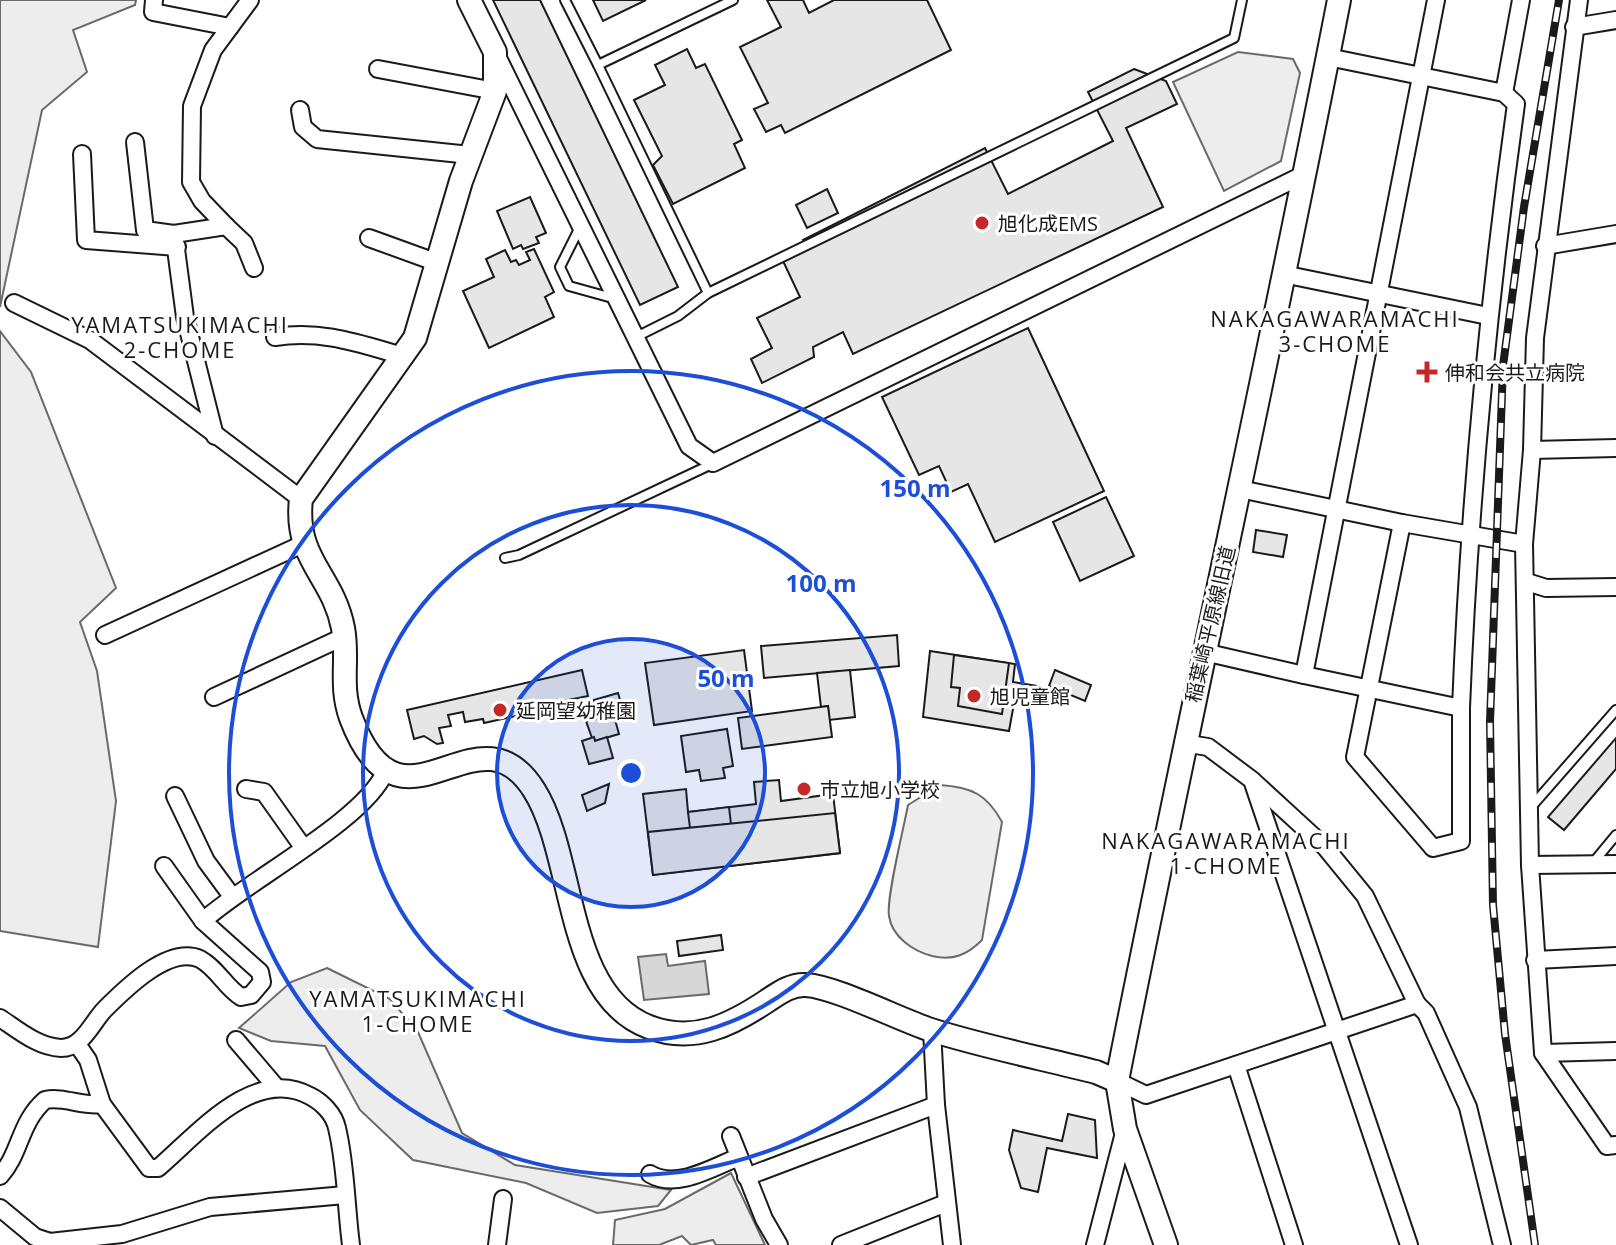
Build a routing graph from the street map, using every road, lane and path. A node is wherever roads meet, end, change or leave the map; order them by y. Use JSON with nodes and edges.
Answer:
{"nodes":[{"id":1,"x":154,"y":0,"type":"edge"},
{"id":2,"x":250,"y":0,"type":"edge"},
{"id":3,"x":469,"y":0,"type":"edge"},
{"id":4,"x":565,"y":0,"type":"edge"},
{"id":5,"x":733,"y":0,"type":"edge"},
{"id":6,"x":1242,"y":0,"type":"edge"},
{"id":7,"x":1339,"y":0,"type":"edge"},
{"id":8,"x":1436,"y":0,"type":"edge"},
{"id":9,"x":1521,"y":0,"type":"edge"},
{"id":10,"x":1579,"y":0,"type":"edge"},
{"id":11,"x":1616,"y":20,"type":"edge"},
{"id":12,"x":230,"y":27,"type":"junction"},
{"id":13,"x":1574,"y":27,"type":"junction"},
{"id":14,"x":495,"y":52,"type":"junction"},
{"id":15,"x":1328,"y":57,"type":"junction"},
{"id":16,"x":598,"y":65,"type":"junction"},
{"id":17,"x":378,"y":69,"type":"dead end"},
{"id":18,"x":1422,"y":76,"type":"junction"},
{"id":19,"x":495,"y":91,"type":"junction"},
{"id":20,"x":1504,"y":93,"type":"junction"},
{"id":21,"x":300,"y":110,"type":"dead end"},
{"id":22,"x":135,"y":142,"type":"dead end"},
{"id":23,"x":82,"y":154,"type":"dead end"},
{"id":24,"x":470,"y":155,"type":"junction"},
{"id":25,"x":1305,"y":174,"type":"junction"},
{"id":26,"x":581,"y":225,"type":"junction"},
{"id":27,"x":226,"y":226,"type":"junction"},
{"id":28,"x":1616,"y":234,"type":"edge"},
{"id":29,"x":369,"y":238,"type":"dead end"},
{"id":30,"x":176,"y":241,"type":"junction"},
{"id":31,"x":1545,"y":246,"type":"junction"},
{"id":32,"x":438,"y":263,"type":"junction"},
{"id":33,"x":254,"y":268,"type":"dead end"},
{"id":34,"x":1283,"y":274,"type":"junction"},
{"id":35,"x":708,"y":293,"type":"junction"},
{"id":36,"x":1380,"y":293,"type":"junction"},
{"id":37,"x":617,"y":299,"type":"junction"},
{"id":38,"x":14,"y":303,"type":"dead end"},
{"id":39,"x":1488,"y":316,"type":"junction"},
{"id":40,"x":275,"y":337,"type":"dead end"},
{"id":41,"x":636,"y":337,"type":"junction"},
{"id":42,"x":403,"y":356,"type":"junction"},
{"id":43,"x":215,"y":436,"type":"junction"},
{"id":44,"x":1616,"y":448,"type":"edge"},
{"id":45,"x":1532,"y":450,"type":"junction"},
{"id":46,"x":713,"y":463,"type":"junction"},
{"id":47,"x":1240,"y":489,"type":"junction"},
{"id":48,"x":301,"y":499,"type":"junction"},
{"id":49,"x":1337,"y":510,"type":"junction"},
{"id":50,"x":1402,"y":523,"type":"junction"},
{"id":51,"x":1469,"y":536,"type":"junction"},
{"id":52,"x":303,"y":544,"type":"junction"},
{"id":53,"x":1524,"y":544,"type":"junction"},
{"id":54,"x":505,"y":558,"type":"dead end"},
{"id":55,"x":1527,"y":582,"type":"junction"},
{"id":56,"x":1616,"y":587,"type":"edge"},
{"id":57,"x":105,"y":635,"type":"dead end"},
{"id":58,"x":343,"y":637,"type":"junction"},
{"id":59,"x":1204,"y":652,"type":"junction"},
{"id":60,"x":1304,"y":675,"type":"junction"},
{"id":61,"x":1369,"y":690,"type":"junction"},
{"id":62,"x":214,"y":697,"type":"dead end"},
{"id":63,"x":1461,"y":708,"type":"junction"},
{"id":64,"x":1616,"y":710,"type":"edge"},
{"id":65,"x":1183,"y":743,"type":"junction"},
{"id":66,"x":385,"y":772,"type":"junction"},
{"id":67,"x":1252,"y":780,"type":"junction"},
{"id":68,"x":246,"y":789,"type":"dead end"},
{"id":69,"x":175,"y":796,"type":"dead end"},
{"id":70,"x":1529,"y":809,"type":"junction"},
{"id":71,"x":1616,"y":835,"type":"edge"},
{"id":72,"x":303,"y":847,"type":"junction"},
{"id":73,"x":1592,"y":864,"type":"junction"},
{"id":74,"x":1616,"y":864,"type":"edge"},
{"id":75,"x":1530,"y":865,"type":"junction"},
{"id":76,"x":164,"y":866,"type":"dead end"},
{"id":77,"x":231,"y":895,"type":"junction"},
{"id":78,"x":203,"y":921,"type":"junction"},
{"id":79,"x":1616,"y":956,"type":"edge"},
{"id":80,"x":1535,"y":960,"type":"junction"},
{"id":81,"x":1417,"y":1004,"type":"junction"},
{"id":82,"x":0,"y":1018,"type":"edge"},
{"id":83,"x":932,"y":1030,"type":"junction"},
{"id":84,"x":1338,"y":1031,"type":"junction"},
{"id":85,"x":236,"y":1040,"type":"dead end"},
{"id":86,"x":77,"y":1044,"type":"junction"},
{"id":87,"x":1616,"y":1051,"type":"edge"},
{"id":88,"x":1543,"y":1053,"type":"junction"},
{"id":89,"x":1236,"y":1065,"type":"junction"},
{"id":90,"x":1117,"y":1081,"type":"junction"},
{"id":91,"x":276,"y":1087,"type":"junction"},
{"id":92,"x":102,"y":1104,"type":"junction"},
{"id":93,"x":936,"y":1105,"type":"junction"},
{"id":94,"x":1125,"y":1129,"type":"junction"},
{"id":95,"x":731,"y":1136,"type":"dead end"},
{"id":96,"x":1611,"y":1146,"type":"edge"},
{"id":97,"x":739,"y":1157,"type":"junction"},
{"id":98,"x":1616,"y":1161,"type":"edge"},
{"id":99,"x":650,"y":1174,"type":"dead end"},
{"id":100,"x":0,"y":1176,"type":"edge"},
{"id":101,"x":746,"y":1177,"type":"junction"},
{"id":102,"x":345,"y":1195,"type":"junction"},
{"id":103,"x":503,"y":1199,"type":"dead end"},
{"id":104,"x":946,"y":1203,"type":"junction"},
{"id":105,"x":0,"y":1208,"type":"edge"},
{"id":106,"x":513,"y":1222,"type":"dead end"},
{"id":107,"x":48,"y":1243,"type":"edge"},
{"id":108,"x":351,"y":1245,"type":"edge"},
{"id":109,"x":497,"y":1245,"type":"edge"},
{"id":110,"x":779,"y":1245,"type":"edge"},
{"id":111,"x":841,"y":1245,"type":"edge"},
{"id":112,"x":952,"y":1245,"type":"edge"},
{"id":113,"x":1095,"y":1245,"type":"edge"},
{"id":114,"x":1166,"y":1245,"type":"edge"},
{"id":115,"x":1294,"y":1245,"type":"edge"},
{"id":116,"x":1409,"y":1245,"type":"edge"},
{"id":117,"x":1502,"y":1245,"type":"edge"}],
"edges":[{"from":1,"to":12,"type":"street"},
{"from":2,"to":12,"type":"street"},
{"from":3,"to":14,"type":"street"},
{"from":4,"to":16,"type":"lane"},
{"from":5,"to":16,"type":"lane"},
{"from":6,"to":35,"type":"lane"},
{"from":7,"to":15,"type":"street","name":"稲葉崎平原線旧道"},
{"from":8,"to":18,"type":"street"},
{"from":9,"to":20,"type":"street"},
{"from":10,"to":13,"type":"street"},
{"from":11,"to":13,"type":"street"},
{"from":12,"to":27,"type":"street"},
{"from":13,"to":31,"type":"street"},
{"from":14,"to":19,"type":"street"},
{"from":14,"to":26,"type":"street"},
{"from":15,"to":18,"type":"street"},
{"from":15,"to":25,"type":"street","name":"稲葉崎平原線旧道"},
{"from":16,"to":35,"type":"lane"},
{"from":17,"to":19,"type":"street"},
{"from":18,"to":20,"type":"street"},
{"from":18,"to":36,"type":"street"},
{"from":19,"to":24,"type":"street"},
{"from":20,"to":39,"type":"street"},
{"from":21,"to":24,"type":"street"},
{"from":22,"to":30,"type":"street"},
{"from":23,"to":30,"type":"street"},
{"from":24,"to":32,"type":"street"},
{"from":25,"to":34,"type":"street","name":"稲葉崎平原線旧道"},
{"from":25,"to":46,"type":"street"},
{"from":26,"to":37,"type":"street"},
{"from":26,"to":37,"type":"lane"},
{"from":27,"to":30,"type":"street"},
{"from":27,"to":33,"type":"street"},
{"from":28,"to":31,"type":"street"},
{"from":29,"to":32,"type":"street"},
{"from":30,"to":43,"type":"street"},
{"from":31,"to":45,"type":"street"},
{"from":32,"to":42,"type":"street"},
{"from":34,"to":36,"type":"street"},
{"from":34,"to":47,"type":"street","name":"稲葉崎平原線旧道"},
{"from":35,"to":41,"type":"lane"},
{"from":36,"to":39,"type":"street"},
{"from":36,"to":49,"type":"street"},
{"from":37,"to":41,"type":"street"},
{"from":38,"to":43,"type":"street"},
{"from":39,"to":51,"type":"street"},
{"from":40,"to":42,"type":"street"},
{"from":41,"to":46,"type":"street"},
{"from":42,"to":48,"type":"street"},
{"from":43,"to":48,"type":"street"},
{"from":44,"to":45,"type":"street"},
{"from":45,"to":53,"type":"street"},
{"from":46,"to":54,"type":"lane"},
{"from":47,"to":49,"type":"street"},
{"from":47,"to":59,"type":"street","name":"稲葉崎平原線旧道"},
{"from":48,"to":52,"type":"street"},
{"from":49,"to":50,"type":"street"},
{"from":49,"to":60,"type":"street"},
{"from":50,"to":51,"type":"street"},
{"from":50,"to":61,"type":"street"},
{"from":51,"to":53,"type":"street"},
{"from":51,"to":63,"type":"street"},
{"from":52,"to":57,"type":"street"},
{"from":52,"to":58,"type":"street"},
{"from":53,"to":55,"type":"street"},
{"from":55,"to":56,"type":"street"},
{"from":55,"to":70,"type":"street"},
{"from":58,"to":62,"type":"street"},
{"from":58,"to":66,"type":"street"},
{"from":59,"to":60,"type":"street"},
{"from":59,"to":65,"type":"street","name":"稲葉崎平原線旧道"},
{"from":60,"to":61,"type":"street"},
{"from":61,"to":63,"type":"street"},
{"from":61,"to":63,"type":"street"},
{"from":64,"to":70,"type":"lane"},
{"from":65,"to":67,"type":"street"},
{"from":65,"to":90,"type":"street","name":"稲葉崎平原線旧道"},
{"from":66,"to":72,"type":"street"},
{"from":66,"to":83,"type":"street"},
{"from":67,"to":81,"type":"street"},
{"from":67,"to":84,"type":"street"},
{"from":68,"to":72,"type":"street"},
{"from":69,"to":77,"type":"street"},
{"from":70,"to":75,"type":"street"},
{"from":71,"to":73,"type":"lane"},
{"from":72,"to":77,"type":"street"},
{"from":73,"to":74,"type":"street"},
{"from":73,"to":75,"type":"street"},
{"from":75,"to":80,"type":"street"},
{"from":76,"to":78,"type":"street"},
{"from":77,"to":78,"type":"street"},
{"from":78,"to":86,"type":"street"},
{"from":79,"to":80,"type":"street"},
{"from":80,"to":88,"type":"street"},
{"from":81,"to":84,"type":"street"},
{"from":81,"to":117,"type":"street"},
{"from":82,"to":86,"type":"street"},
{"from":83,"to":90,"type":"street"},
{"from":83,"to":93,"type":"street"},
{"from":84,"to":89,"type":"street"},
{"from":84,"to":116,"type":"street"},
{"from":85,"to":91,"type":"street"},
{"from":86,"to":92,"type":"street"},
{"from":87,"to":88,"type":"street"},
{"from":88,"to":96,"type":"street"},
{"from":89,"to":90,"type":"street"},
{"from":89,"to":115,"type":"street"},
{"from":90,"to":94,"type":"street","name":"稲葉崎平原線旧道"},
{"from":91,"to":92,"type":"street"},
{"from":91,"to":102,"type":"street"},
{"from":92,"to":100,"type":"street"},
{"from":93,"to":101,"type":"street"},
{"from":93,"to":104,"type":"street"},
{"from":94,"to":113,"type":"street"},
{"from":94,"to":114,"type":"street","name":"稲葉崎平原線旧道"},
{"from":95,"to":97,"type":"street"},
{"from":96,"to":98,"type":"street"},
{"from":97,"to":99,"type":"street"},
{"from":97,"to":101,"type":"street"},
{"from":101,"to":110,"type":"street"},
{"from":102,"to":107,"type":"street"},
{"from":102,"to":108,"type":"street"},
{"from":103,"to":109,"type":"street"},
{"from":104,"to":111,"type":"street"},
{"from":104,"to":112,"type":"street"},
{"from":105,"to":107,"type":"street"},
{"from":106,"to":109,"type":"street"}]}
